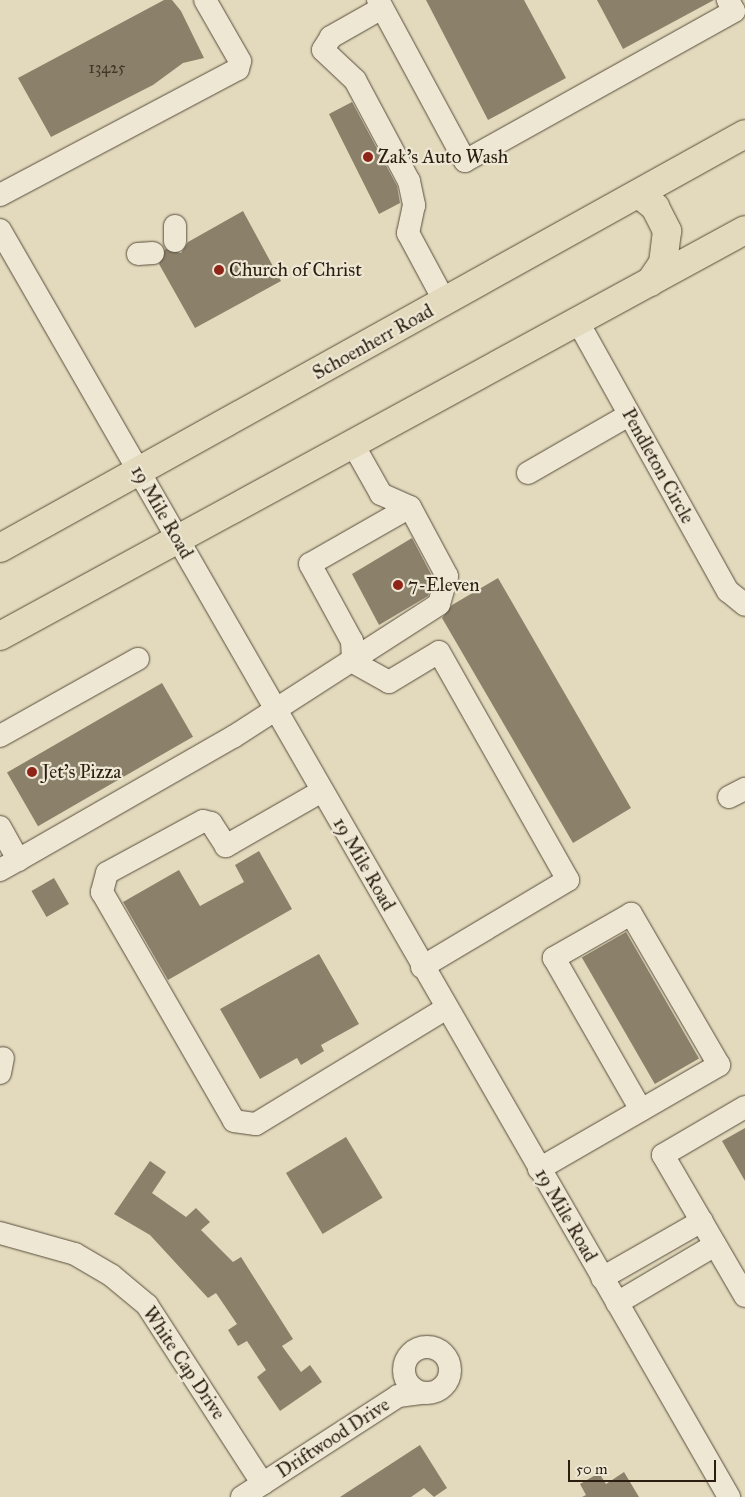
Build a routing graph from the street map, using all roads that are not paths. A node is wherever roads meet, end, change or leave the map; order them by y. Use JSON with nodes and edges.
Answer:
{"nodes":[{"id":1,"x":206,"y":0,"type":"edge"},
{"id":2,"x":728,"y":0,"type":"edge"},
{"id":3,"x":380,"y":4,"type":"edge"},
{"id":4,"x":745,"y":134,"type":"edge"},
{"id":5,"x":639,"y":194,"type":"junction"},
{"id":6,"x":0,"y":195,"type":"edge"},
{"id":7,"x":0,"y":230,"type":"edge"},
{"id":8,"x":745,"y":230,"type":"edge"},
{"id":9,"x":650,"y":282,"type":"junction"},
{"id":10,"x":445,"y":302,"type":"junction"},
{"id":11,"x":578,"y":322,"type":"junction"},
{"id":12,"x":629,"y":415,"type":"junction"},
{"id":13,"x":354,"y":446,"type":"junction"},
{"id":14,"x":139,"y":470,"type":"junction"},
{"id":15,"x":528,"y":472,"type":"dead end"},
{"id":16,"x":410,"y":508,"type":"junction"},
{"id":17,"x":178,"y":539,"type":"junction"},
{"id":18,"x":0,"y":548,"type":"edge"},
{"id":19,"x":745,"y":605,"type":"edge"},
{"id":20,"x":0,"y":636,"type":"edge"},
{"id":21,"x":138,"y":659,"type":"dead end"},
{"id":22,"x":353,"y":662,"type":"junction"},
{"id":23,"x":276,"y":710,"type":"junction"},
{"id":24,"x":0,"y":736,"type":"edge"},
{"id":25,"x":322,"y":791,"type":"junction"},
{"id":26,"x":0,"y":827,"type":"edge"},
{"id":27,"x":9,"y":865,"type":"edge"},
{"id":28,"x":422,"y":967,"type":"junction"},
{"id":29,"x":447,"y":1008,"type":"junction"},
{"id":30,"x":745,"y":1107,"type":"edge"},
{"id":31,"x":641,"y":1110,"type":"junction"},
{"id":32,"x":540,"y":1169,"type":"junction"},
{"id":33,"x":702,"y":1221,"type":"junction"},
{"id":34,"x":0,"y":1234,"type":"edge"},
{"id":35,"x":715,"y":1245,"type":"junction"},
{"id":36,"x":602,"y":1278,"type":"junction"},
{"id":37,"x":745,"y":1296,"type":"edge"},
{"id":38,"x":617,"y":1303,"type":"junction"},
{"id":39,"x":404,"y":1371,"type":"junction"},
{"id":40,"x":423,"y":1393,"type":"junction"},
{"id":41,"x":398,"y":1396,"type":"junction"},
{"id":42,"x":263,"y":1484,"type":"junction"},
{"id":43,"x":242,"y":1497,"type":"edge"},
{"id":44,"x":729,"y":1497,"type":"edge"}],
"edges":[{"from":1,"to":6,"type":"street"},
{"from":2,"to":3,"type":"street"},
{"from":3,"to":10,"type":"street"},
{"from":4,"to":5,"type":"main road","name":"Schoenherr Road"},
{"from":5,"to":9,"type":"main road"},
{"from":5,"to":10,"type":"main road","name":"Schoenherr Road"},
{"from":7,"to":14,"type":"street","name":"19 Mile Road"},
{"from":8,"to":9,"type":"main road"},
{"from":9,"to":11,"type":"main road"},
{"from":10,"to":14,"type":"main road","name":"Schoenherr Road"},
{"from":11,"to":12,"type":"street","name":"Pendleton Circle"},
{"from":11,"to":13,"type":"main road"},
{"from":12,"to":15,"type":"street"},
{"from":12,"to":19,"type":"street","name":"Pendleton Circle"},
{"from":13,"to":16,"type":"street"},
{"from":13,"to":17,"type":"main road"},
{"from":14,"to":17,"type":"street","name":"19 Mile Road"},
{"from":14,"to":18,"type":"main road","name":"Schoenherr Road"},
{"from":16,"to":22,"type":"street"},
{"from":16,"to":22,"type":"street"},
{"from":17,"to":20,"type":"main road"},
{"from":17,"to":23,"type":"street","name":"19 Mile Road"},
{"from":21,"to":24,"type":"street"},
{"from":22,"to":23,"type":"street"},
{"from":22,"to":28,"type":"street"},
{"from":23,"to":25,"type":"street","name":"19 Mile Road"},
{"from":23,"to":27,"type":"street"},
{"from":25,"to":28,"type":"street","name":"19 Mile Road"},
{"from":25,"to":29,"type":"street"},
{"from":26,"to":27,"type":"street"},
{"from":28,"to":29,"type":"street","name":"19 Mile Road"},
{"from":29,"to":32,"type":"street","name":"19 Mile Road"},
{"from":30,"to":33,"type":"street"},
{"from":31,"to":31,"type":"street"},
{"from":31,"to":32,"type":"street"},
{"from":32,"to":36,"type":"street","name":"19 Mile Road"},
{"from":33,"to":35,"type":"street"},
{"from":33,"to":36,"type":"street"},
{"from":34,"to":42,"type":"street","name":"White Cap Drive"},
{"from":35,"to":37,"type":"street"},
{"from":35,"to":38,"type":"street"},
{"from":36,"to":38,"type":"street","name":"19 Mile Road"},
{"from":38,"to":44,"type":"street","name":"19 Mile Road"},
{"from":39,"to":40,"type":"street","name":"Driftwood Drive"},
{"from":39,"to":40,"type":"street","name":"Driftwood Drive"},
{"from":39,"to":41,"type":"street","name":"Driftwood Drive"},
{"from":40,"to":41,"type":"street","name":"Driftwood Drive"},
{"from":41,"to":42,"type":"street","name":"Driftwood Drive"},
{"from":42,"to":43,"type":"street","name":"Driftwood Drive"}]}
